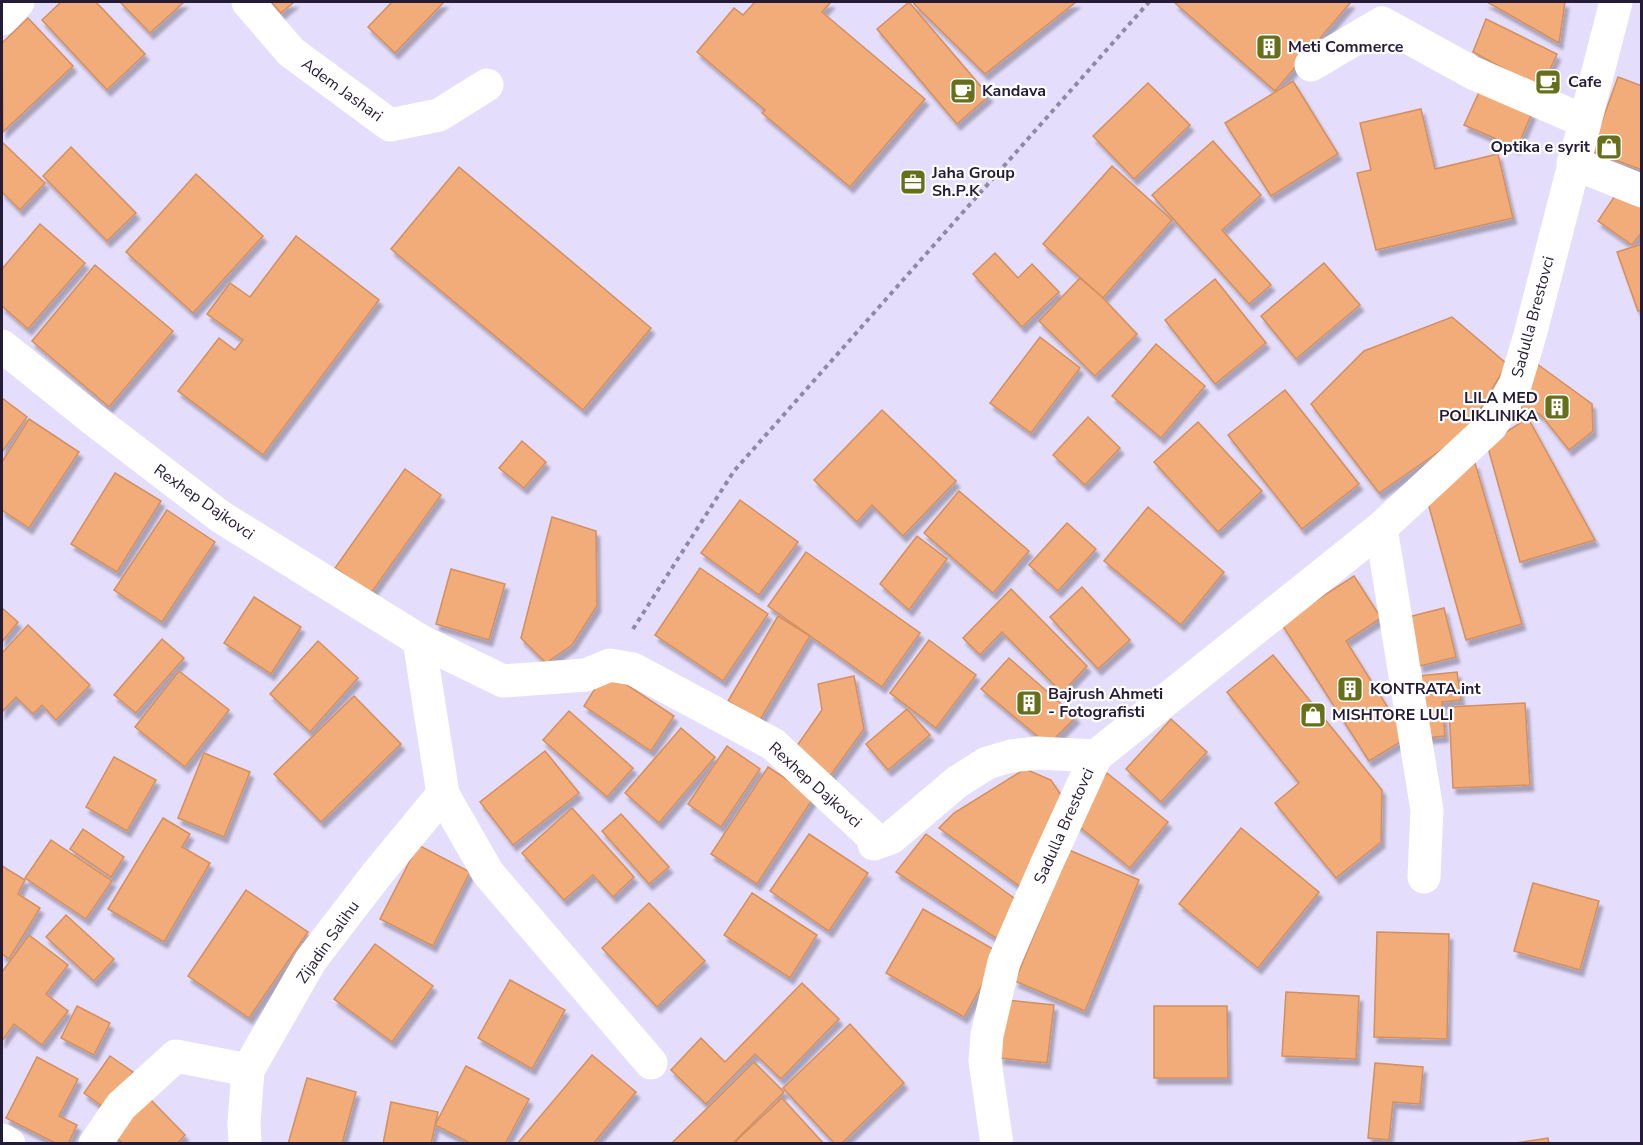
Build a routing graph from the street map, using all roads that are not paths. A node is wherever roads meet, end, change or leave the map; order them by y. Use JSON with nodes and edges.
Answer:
{"nodes":[{"id":1,"x":18,"y":2,"type":"edge"},
{"id":2,"x":248,"y":2,"type":"edge"},
{"id":3,"x":1616,"y":2,"type":"edge"},
{"id":4,"x":2,"y":19,"type":"edge"},
{"id":5,"x":1311,"y":65,"type":"dead end"},
{"id":6,"x":487,"y":85,"type":"dead end"},
{"id":7,"x":1584,"y":122,"type":"junction"},
{"id":8,"x":1573,"y":163,"type":"junction"},
{"id":9,"x":1641,"y":191,"type":"edge"},
{"id":10,"x":2,"y":346,"type":"edge"},
{"id":11,"x":1381,"y":528,"type":"junction"},
{"id":12,"x":419,"y":640,"type":"junction"},
{"id":13,"x":1096,"y":756,"type":"junction"},
{"id":14,"x":446,"y":800,"type":"junction"},
{"id":15,"x":1424,"y":877,"type":"dead end"},
{"id":16,"x":651,"y":1063,"type":"dead end"},
{"id":17,"x":248,"y":1070,"type":"junction"},
{"id":18,"x":2,"y":1140,"type":"edge"},
{"id":19,"x":9,"y":1143,"type":"edge"},
{"id":20,"x":95,"y":1143,"type":"edge"},
{"id":21,"x":245,"y":1143,"type":"edge"},
{"id":22,"x":997,"y":1143,"type":"edge"}],
"edges":[{"from":1,"to":4,"type":"street"},
{"from":2,"to":6,"type":"street","name":"Adem Jashari"},
{"from":3,"to":7,"type":"street","name":"Sadulla Brestovci"},
{"from":5,"to":7,"type":"street"},
{"from":7,"to":8,"type":"street","name":"Sadulla Brestovci"},
{"from":8,"to":9,"type":"street"},
{"from":8,"to":11,"type":"street","name":"Sadulla Brestovci"},
{"from":10,"to":12,"type":"street","name":"Rexhep Dajkovci"},
{"from":11,"to":13,"type":"street","name":"Sadulla Brestovci"},
{"from":11,"to":15,"type":"street"},
{"from":12,"to":13,"type":"street","name":"Rexhep Dajkovci"},
{"from":12,"to":14,"type":"street"},
{"from":13,"to":22,"type":"street","name":"Sadulla Brestovci"},
{"from":14,"to":16,"type":"street"},
{"from":14,"to":17,"type":"street","name":"Zijadin Salihu"},
{"from":17,"to":20,"type":"street"},
{"from":17,"to":21,"type":"street","name":"Zijadin Salihu"},
{"from":18,"to":19,"type":"street"}]}
